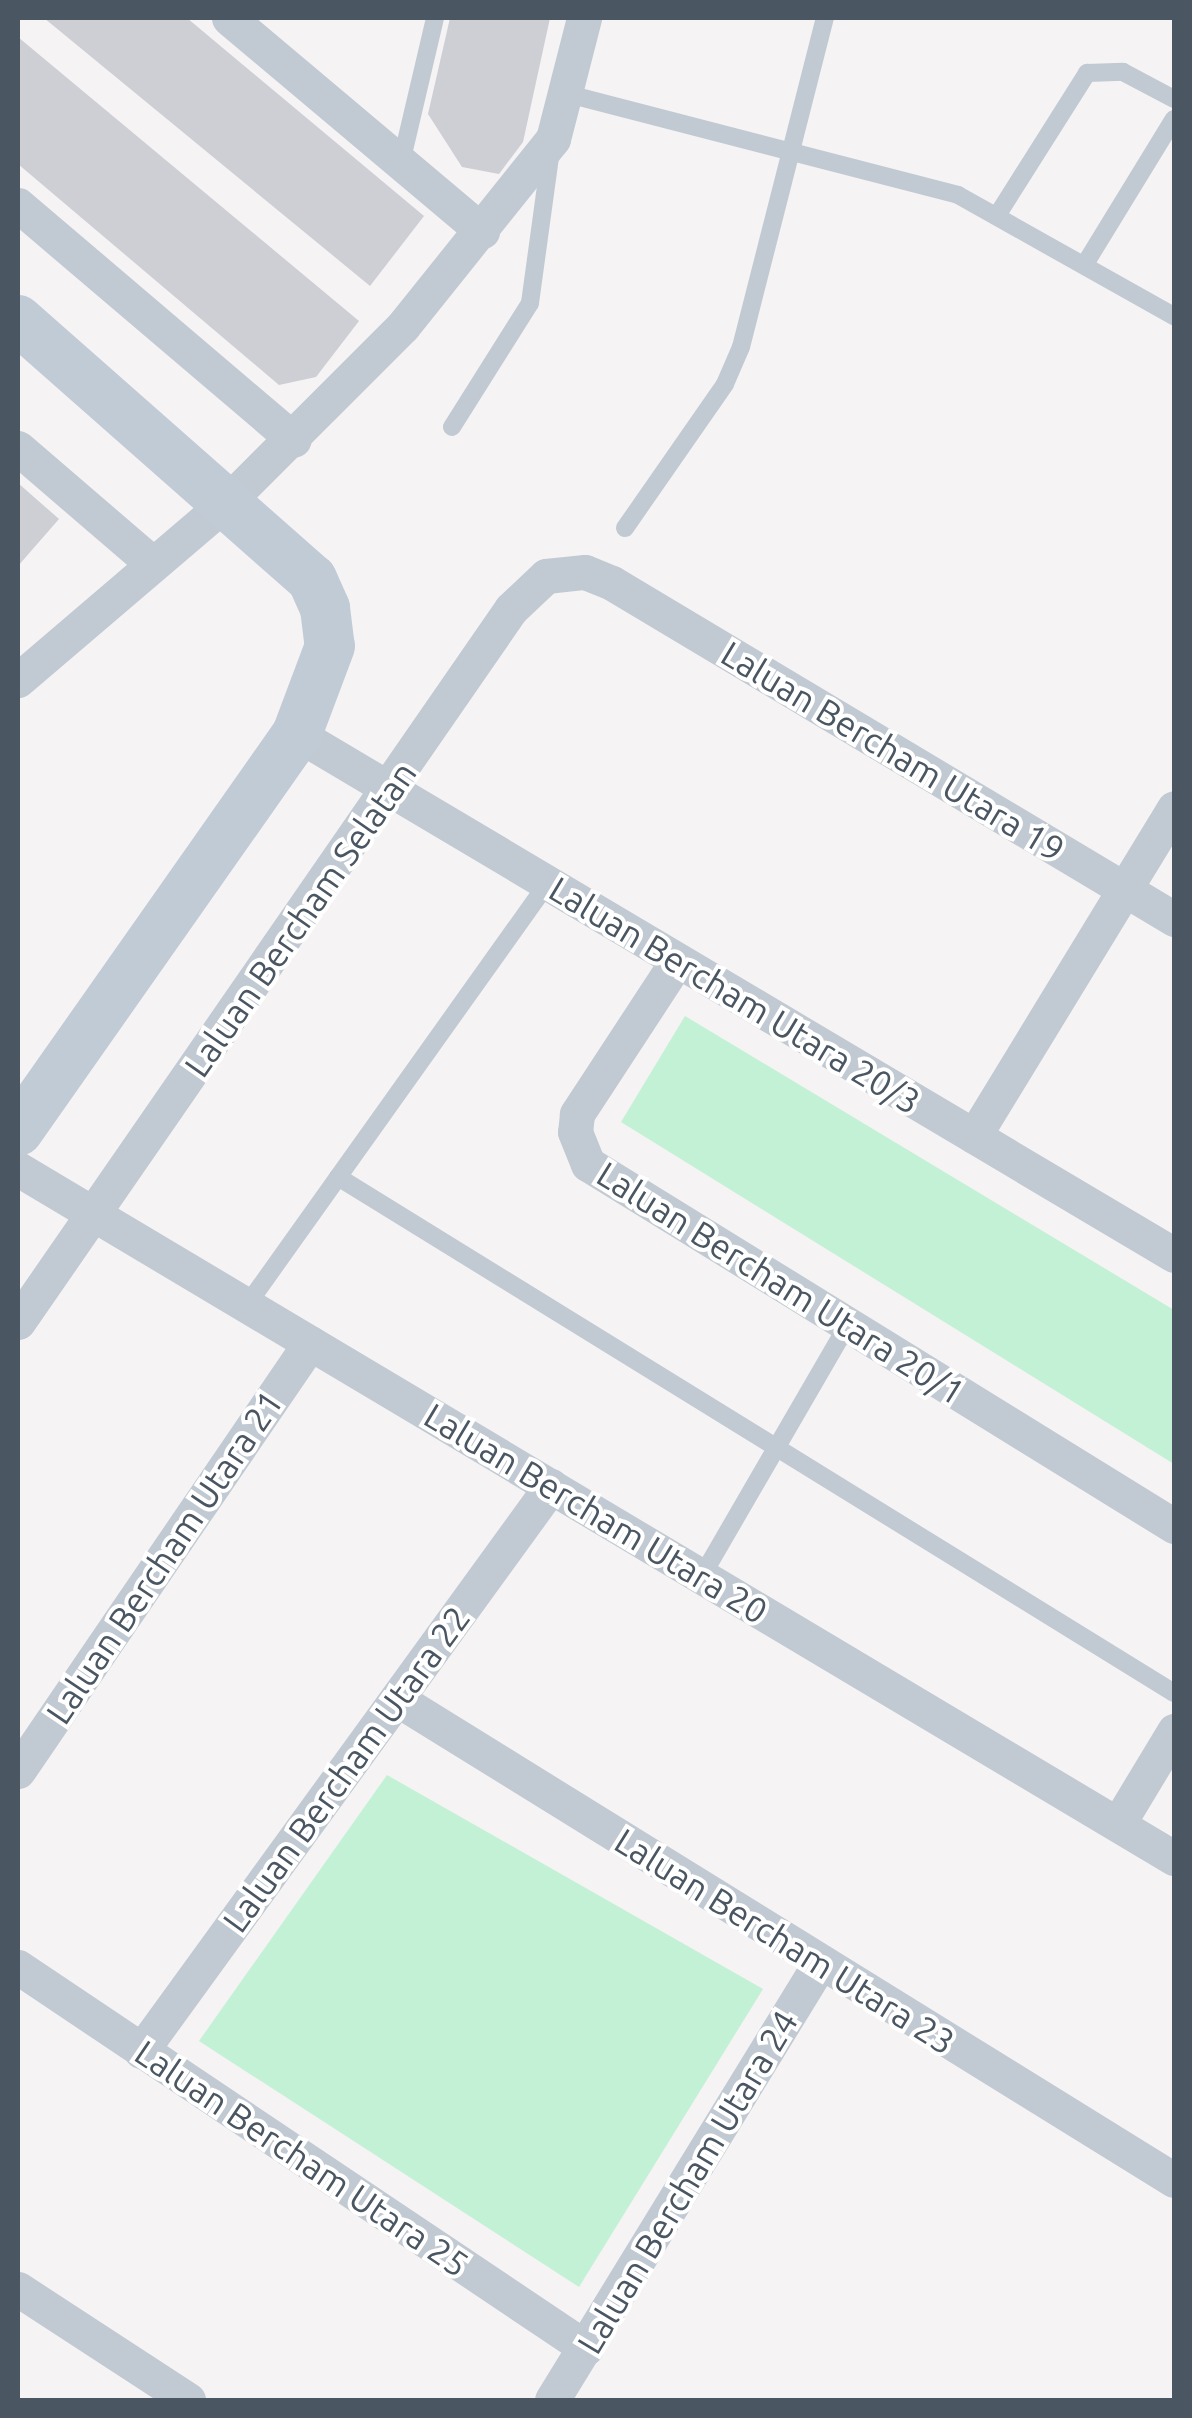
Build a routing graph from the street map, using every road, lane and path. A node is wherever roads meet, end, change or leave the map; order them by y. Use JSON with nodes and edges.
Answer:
{"nodes":[{"id":1,"x":229,"y":18,"type":"edge"},
{"id":2,"x":434,"y":18,"type":"edge"},
{"id":3,"x":584,"y":18,"type":"edge"},
{"id":4,"x":825,"y":18,"type":"edge"},
{"id":5,"x":568,"y":94,"type":"junction"},
{"id":6,"x":1174,"y":99,"type":"edge"},
{"id":7,"x":1174,"y":119,"type":"edge"},
{"id":8,"x":553,"y":139,"type":"junction"},
{"id":9,"x":793,"y":152,"type":"junction"},
{"id":10,"x":401,"y":164,"type":"junction"},
{"id":11,"x":18,"y":205,"type":"edge"},
{"id":12,"x":998,"y":214,"type":"junction"},
{"id":13,"x":482,"y":231,"type":"junction"},
{"id":14,"x":1084,"y":264,"type":"junction"},
{"id":15,"x":1174,"y":293,"type":"edge"},
{"id":16,"x":1169,"y":313,"type":"edge"},
{"id":17,"x":18,"y":320,"type":"edge"},
{"id":18,"x":452,"y":427,"type":"dead end"},
{"id":19,"x":294,"y":440,"type":"junction"},
{"id":20,"x":18,"y":448,"type":"edge"},
{"id":21,"x":229,"y":500,"type":"junction"},
{"id":22,"x":625,"y":528,"type":"dead end"},
{"id":23,"x":153,"y":564,"type":"junction"},
{"id":24,"x":612,"y":583,"type":"joint"},
{"id":25,"x":18,"y":680,"type":"edge"},
{"id":26,"x":298,"y":734,"type":"junction"},
{"id":27,"x":390,"y":790,"type":"junction"},
{"id":28,"x":1174,"y":808,"type":"edge"},
{"id":29,"x":547,"y":884,"type":"junction"},
{"id":30,"x":1124,"y":890,"type":"junction"},
{"id":31,"x":1174,"y":919,"type":"edge"},
{"id":32,"x":676,"y":961,"type":"junction"},
{"id":33,"x":18,"y":1131,"type":"edge"},
{"id":34,"x":974,"y":1136,"type":"junction"},
{"id":35,"x":18,"y":1168,"type":"edge"},
{"id":36,"x":338,"y":1177,"type":"junction"},
{"id":37,"x":95,"y":1215,"type":"junction"},
{"id":38,"x":1174,"y":1255,"type":"edge"},
{"id":39,"x":247,"y":1306,"type":"junction"},
{"id":40,"x":18,"y":1322,"type":"edge"},
{"id":41,"x":848,"y":1326,"type":"junction"},
{"id":42,"x":310,"y":1343,"type":"junction"},
{"id":43,"x":778,"y":1445,"type":"junction"},
{"id":44,"x":551,"y":1486,"type":"junction"},
{"id":45,"x":1174,"y":1526,"type":"edge"},
{"id":46,"x":702,"y":1576,"type":"junction"},
{"id":47,"x":1174,"y":1693,"type":"edge"},
{"id":48,"x":397,"y":1699,"type":"junction"},
{"id":49,"x":1174,"y":1731,"type":"edge"},
{"id":50,"x":18,"y":1770,"type":"edge"},
{"id":51,"x":1118,"y":1824,"type":"junction"},
{"id":52,"x":1174,"y":1858,"type":"edge"},
{"id":53,"x":820,"y":1964,"type":"junction"},
{"id":54,"x":18,"y":1967,"type":"edge"},
{"id":55,"x":141,"y":2050,"type":"junction"},
{"id":56,"x":1174,"y":2180,"type":"edge"},
{"id":57,"x":18,"y":2289,"type":"edge"},
{"id":58,"x":586,"y":2348,"type":"junction"},
{"id":59,"x":188,"y":2400,"type":"edge"},
{"id":60,"x":552,"y":2400,"type":"edge"}],
"edges":[{"from":1,"to":10,"type":"street"},
{"from":2,"to":10,"type":"lane"},
{"from":3,"to":5,"type":"street"},
{"from":4,"to":9,"type":"lane"},
{"from":5,"to":8,"type":"street"},
{"from":5,"to":9,"type":"lane"},
{"from":6,"to":12,"type":"lane"},
{"from":7,"to":14,"type":"lane"},
{"from":8,"to":13,"type":"street"},
{"from":8,"to":18,"type":"lane"},
{"from":9,"to":12,"type":"lane"},
{"from":9,"to":22,"type":"lane"},
{"from":10,"to":13,"type":"street"},
{"from":11,"to":19,"type":"street"},
{"from":12,"to":14,"type":"lane"},
{"from":13,"to":19,"type":"street"},
{"from":14,"to":16,"type":"lane"},
{"from":15,"to":16,"type":"lane"},
{"from":17,"to":21,"type":"street"},
{"from":19,"to":21,"type":"street"},
{"from":20,"to":23,"type":"street"},
{"from":21,"to":23,"type":"street"},
{"from":21,"to":26,"type":"street"},
{"from":23,"to":25,"type":"street"},
{"from":24,"to":27,"type":"street","name":"Laluan Bercham Selatan"},
{"from":24,"to":30,"type":"street","name":"Laluan Bercham Utara 19"},
{"from":26,"to":27,"type":"street","name":"Laluan Bercham Utara 20/3"},
{"from":26,"to":33,"type":"street"},
{"from":27,"to":29,"type":"street","name":"Laluan Bercham Utara 20/3"},
{"from":27,"to":37,"type":"street","name":"Laluan Bercham Selatan"},
{"from":28,"to":30,"type":"street"},
{"from":29,"to":32,"type":"street","name":"Laluan Bercham Utara 20/3"},
{"from":29,"to":36,"type":"lane"},
{"from":30,"to":31,"type":"street","name":"Laluan Bercham Utara 19"},
{"from":30,"to":34,"type":"street"},
{"from":32,"to":34,"type":"street","name":"Laluan Bercham Utara 20/3"},
{"from":32,"to":41,"type":"street","name":"Laluan Bercham Utara 20/1"},
{"from":34,"to":38,"type":"street","name":"Laluan Bercham Utara 20/3"},
{"from":35,"to":37,"type":"street","name":"Laluan Bercham Utara 20"},
{"from":36,"to":39,"type":"lane"},
{"from":36,"to":43,"type":"lane"},
{"from":37,"to":39,"type":"street","name":"Laluan Bercham Utara 20"},
{"from":37,"to":40,"type":"street","name":"Laluan Bercham Selatan"},
{"from":39,"to":42,"type":"street","name":"Laluan Bercham Utara 20"},
{"from":41,"to":43,"type":"lane"},
{"from":41,"to":45,"type":"street","name":"Laluan Bercham Utara 20/1"},
{"from":42,"to":44,"type":"street","name":"Laluan Bercham Utara 20"},
{"from":42,"to":50,"type":"street","name":"Laluan Bercham Utara 21"},
{"from":43,"to":46,"type":"lane"},
{"from":43,"to":47,"type":"lane"},
{"from":44,"to":46,"type":"street","name":"Laluan Bercham Utara 20"},
{"from":44,"to":48,"type":"street","name":"Laluan Bercham Utara 22"},
{"from":46,"to":51,"type":"street","name":"Laluan Bercham Utara 20"},
{"from":48,"to":53,"type":"street","name":"Laluan Bercham Utara 23"},
{"from":48,"to":55,"type":"street","name":"Laluan Bercham Utara 22"},
{"from":49,"to":51,"type":"street"},
{"from":51,"to":52,"type":"street","name":"Laluan Bercham Utara 20"},
{"from":53,"to":56,"type":"street","name":"Laluan Bercham Utara 23"},
{"from":53,"to":58,"type":"street","name":"Laluan Bercham Utara 24"},
{"from":54,"to":55,"type":"street","name":"Laluan Bercham Utara 25"},
{"from":55,"to":58,"type":"street","name":"Laluan Bercham Utara 25"},
{"from":57,"to":59,"type":"street"},
{"from":58,"to":60,"type":"street","name":"Laluan Bercham Utara 24"}]}
